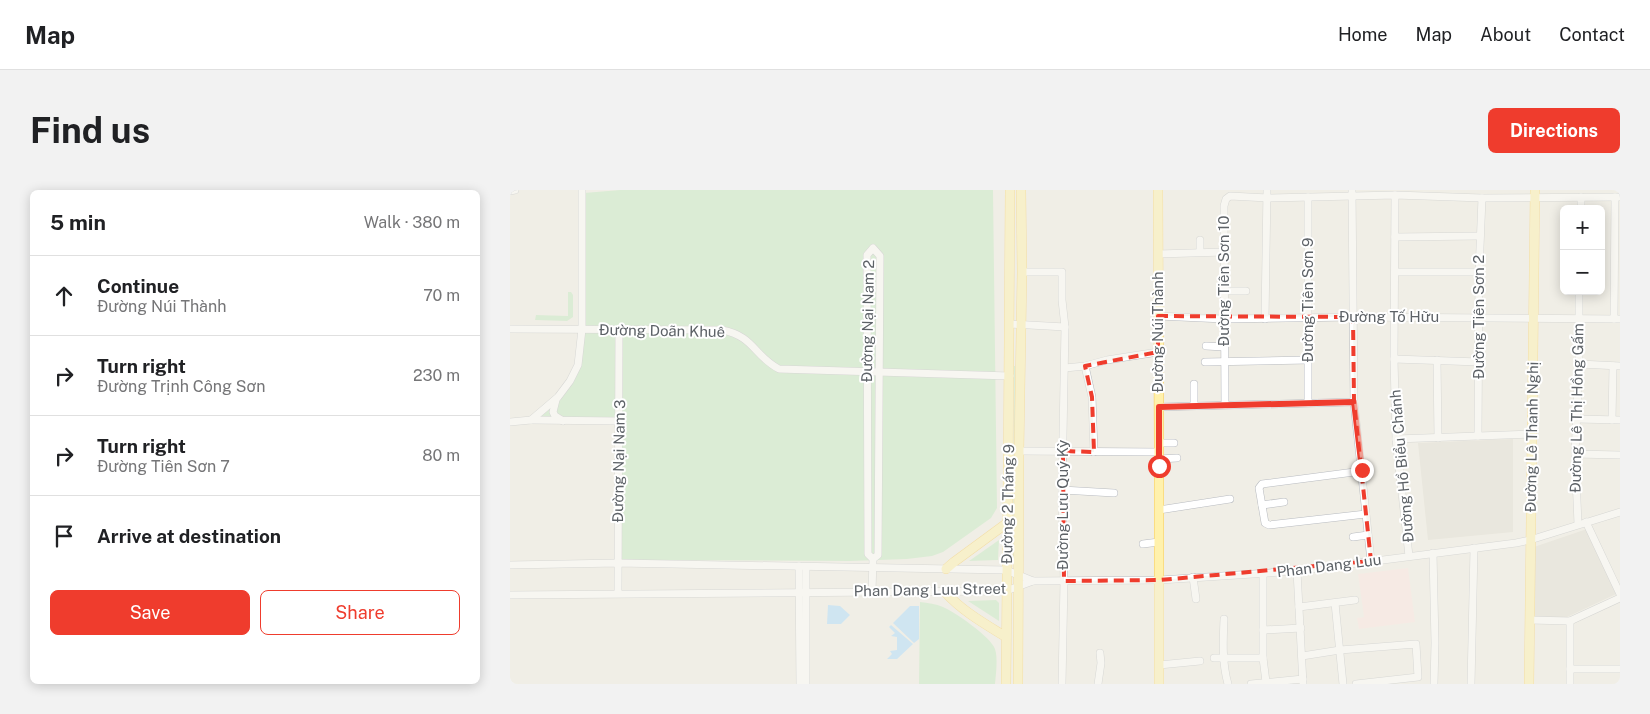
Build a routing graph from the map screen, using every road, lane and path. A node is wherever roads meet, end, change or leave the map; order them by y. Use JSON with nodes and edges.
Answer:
{"nodes":[{"id":1,"x":515,"y":190,"type":"edge"},
{"id":2,"x":582,"y":190,"type":"edge"},
{"id":3,"x":1010,"y":190,"type":"edge"},
{"id":4,"x":1021,"y":190,"type":"edge"},
{"id":5,"x":1158,"y":190,"type":"edge"},
{"id":6,"x":510,"y":191,"type":"edge"},
{"id":7,"x":1352,"y":193,"type":"edge"},
{"id":8,"x":1268,"y":194,"type":"edge"},
{"id":9,"x":1534,"y":194,"type":"edge"},
{"id":10,"x":1395,"y":195,"type":"junction"},
{"id":11,"x":1308,"y":197,"type":"junction"},
{"id":12,"x":1582,"y":197,"type":"junction"},
{"id":13,"x":1618,"y":197,"type":"edge"},
{"id":14,"x":1482,"y":198,"type":"junction"},
{"id":15,"x":1581,"y":205,"type":"edge"},
{"id":16,"x":1480,"y":236,"type":"junction"},
{"id":17,"x":1395,"y":237,"type":"junction"},
{"id":18,"x":1200,"y":240,"type":"dead end"},
{"id":19,"x":1200,"y":252,"type":"junction"},
{"id":20,"x":1224,"y":252,"type":"junction"},
{"id":21,"x":1158,"y":254,"type":"junction"},
{"id":22,"x":1022,"y":272,"type":"junction"},
{"id":23,"x":1395,"y":272,"type":"junction"},
{"id":24,"x":1479,"y":272,"type":"junction"},
{"id":25,"x":1224,"y":291,"type":"junction"},
{"id":26,"x":1246,"y":291,"type":"dead end"},
{"id":27,"x":1579,"y":295,"type":"edge"},
{"id":28,"x":1158,"y":316,"type":"junction"},
{"id":29,"x":1308,"y":317,"type":"junction"},
{"id":30,"x":1353,"y":317,"type":"junction"},
{"id":31,"x":1394,"y":317,"type":"junction"},
{"id":32,"x":1480,"y":318,"type":"junction"},
{"id":33,"x":1534,"y":318,"type":"junction"},
{"id":34,"x":1224,"y":319,"type":"junction"},
{"id":35,"x":1265,"y":319,"type":"junction"},
{"id":36,"x":1578,"y":319,"type":"junction"},
{"id":37,"x":1617,"y":319,"type":"edge"},
{"id":38,"x":1010,"y":324,"type":"junction"},
{"id":39,"x":1022,"y":324,"type":"junction"},
{"id":40,"x":1065,"y":327,"type":"junction"},
{"id":41,"x":510,"y":329,"type":"edge"},
{"id":42,"x":582,"y":329,"type":"junction"},
{"id":43,"x":619,"y":329,"type":"junction"},
{"id":44,"x":1206,"y":346,"type":"dead end"},
{"id":45,"x":1224,"y":347,"type":"junction"},
{"id":46,"x":1158,"y":352,"type":"junction"},
{"id":47,"x":1394,"y":359,"type":"junction"},
{"id":48,"x":1308,"y":360,"type":"junction"},
{"id":49,"x":1437,"y":360,"type":"junction"},
{"id":50,"x":1205,"y":362,"type":"dead end"},
{"id":51,"x":1224,"y":362,"type":"junction"},
{"id":52,"x":1479,"y":362,"type":"junction"},
{"id":53,"x":1579,"y":364,"type":"junction"},
{"id":54,"x":1086,"y":366,"type":"junction"},
{"id":55,"x":1616,"y":366,"type":"edge"},
{"id":56,"x":1065,"y":368,"type":"junction"},
{"id":57,"x":867,"y":372,"type":"junction"},
{"id":58,"x":878,"y":373,"type":"junction"},
{"id":59,"x":1010,"y":376,"type":"junction"},
{"id":60,"x":1194,"y":384,"type":"dead end"},
{"id":61,"x":558,"y":397,"type":"junction"},
{"id":62,"x":1354,"y":402,"type":"junction"},
{"id":63,"x":1308,"y":403,"type":"junction"},
{"id":64,"x":1194,"y":405,"type":"junction"},
{"id":65,"x":1224,"y":406,"type":"junction"},
{"id":66,"x":1159,"y":407,"type":"junction"},
{"id":67,"x":1577,"y":419,"type":"junction"},
{"id":68,"x":531,"y":420,"type":"junction"},
{"id":69,"x":1612,"y":420,"type":"junction"},
{"id":70,"x":1620,"y":420,"type":"edge"},
{"id":71,"x":563,"y":421,"type":"junction"},
{"id":72,"x":620,"y":421,"type":"junction"},
{"id":73,"x":510,"y":422,"type":"edge"},
{"id":74,"x":1531,"y":434,"type":"junction"},
{"id":75,"x":1478,"y":436,"type":"junction"},
{"id":76,"x":1438,"y":438,"type":"junction"},
{"id":77,"x":1396,"y":439,"type":"junction"},
{"id":78,"x":1174,"y":443,"type":"dead end"},
{"id":79,"x":1019,"y":451,"type":"junction"},
{"id":80,"x":1063,"y":451,"type":"junction"},
{"id":81,"x":1159,"y":451,"type":"junction"},
{"id":82,"x":1094,"y":452,"type":"junction"},
{"id":83,"x":1575,"y":454,"type":"junction"},
{"id":84,"x":1620,"y":455,"type":"edge"},
{"id":85,"x":1177,"y":458,"type":"dead end"},
{"id":86,"x":1362,"y":470,"type":"junction"},
{"id":87,"x":1062,"y":490,"type":"junction"},
{"id":88,"x":1114,"y":492,"type":"dead end"},
{"id":89,"x":1230,"y":499,"type":"dead end"},
{"id":90,"x":1284,"y":502,"type":"dead end"},
{"id":91,"x":1262,"y":505,"type":"junction"},
{"id":92,"x":1159,"y":510,"type":"junction"},
{"id":93,"x":1620,"y":512,"type":"edge"},
{"id":94,"x":1366,"y":514,"type":"junction"},
{"id":95,"x":1586,"y":522,"type":"junction"},
{"id":96,"x":1007,"y":523,"type":"junction"},
{"id":97,"x":1578,"y":524,"type":"junction"},
{"id":98,"x":1368,"y":535,"type":"junction"},
{"id":99,"x":1353,"y":537,"type":"dead end"},
{"id":100,"x":1530,"y":540,"type":"junction"},
{"id":101,"x":1159,"y":542,"type":"junction"},
{"id":102,"x":1143,"y":544,"type":"dead end"},
{"id":103,"x":1474,"y":548,"type":"junction"},
{"id":104,"x":1433,"y":553,"type":"junction"},
{"id":105,"x":1409,"y":556,"type":"junction"},
{"id":106,"x":873,"y":560,"type":"junction"},
{"id":107,"x":1371,"y":561,"type":"junction"},
{"id":108,"x":618,"y":563,"type":"junction"},
{"id":109,"x":510,"y":565,"type":"edge"},
{"id":110,"x":803,"y":567,"type":"junction"},
{"id":111,"x":873,"y":568,"type":"junction"},
{"id":112,"x":946,"y":569,"type":"junction"},
{"id":113,"x":1006,"y":570,"type":"junction"},
{"id":114,"x":1296,"y":571,"type":"junction"},
{"id":115,"x":1263,"y":574,"type":"junction"},
{"id":116,"x":1020,"y":576,"type":"junction"},
{"id":117,"x":1193,"y":577,"type":"junction"},
{"id":118,"x":1160,"y":580,"type":"junction"},
{"id":119,"x":1033,"y":581,"type":"junction"},
{"id":120,"x":1064,"y":581,"type":"junction"},
{"id":121,"x":1019,"y":587,"type":"junction"},
{"id":122,"x":1006,"y":591,"type":"junction"},
{"id":123,"x":802,"y":592,"type":"junction"},
{"id":124,"x":872,"y":592,"type":"junction"},
{"id":125,"x":945,"y":592,"type":"junction"},
{"id":126,"x":618,"y":593,"type":"junction"},
{"id":127,"x":1620,"y":594,"type":"edge"},
{"id":128,"x":510,"y":595,"type":"edge"},
{"id":129,"x":1620,"y":598,"type":"edge"},
{"id":130,"x":1196,"y":599,"type":"dead end"},
{"id":131,"x":1355,"y":600,"type":"dead end"},
{"id":132,"x":1335,"y":603,"type":"junction"},
{"id":133,"x":1299,"y":607,"type":"junction"},
{"id":134,"x":1224,"y":619,"type":"dead end"},
{"id":135,"x":1530,"y":620,"type":"junction"},
{"id":136,"x":1570,"y":621,"type":"junction"},
{"id":137,"x":1301,"y":628,"type":"junction"},
{"id":138,"x":1263,"y":630,"type":"junction"},
{"id":139,"x":1006,"y":638,"type":"junction"},
{"id":140,"x":1340,"y":650,"type":"junction"},
{"id":141,"x":1100,"y":653,"type":"dead end"},
{"id":142,"x":1302,"y":656,"type":"junction"},
{"id":143,"x":1214,"y":658,"type":"dead end"},
{"id":144,"x":1223,"y":658,"type":"junction"},
{"id":145,"x":1263,"y":658,"type":"junction"},
{"id":146,"x":1200,"y":661,"type":"dead end"},
{"id":147,"x":1160,"y":665,"type":"junction"},
{"id":148,"x":1570,"y":669,"type":"junction"},
{"id":149,"x":1620,"y":669,"type":"edge"},
{"id":150,"x":1303,"y":681,"type":"edge"},
{"id":151,"x":1266,"y":682,"type":"junction"},
{"id":152,"x":800,"y":684,"type":"edge"},
{"id":153,"x":806,"y":684,"type":"edge"},
{"id":154,"x":1006,"y":684,"type":"edge"},
{"id":155,"x":1018,"y":684,"type":"edge"},
{"id":156,"x":1062,"y":684,"type":"edge"},
{"id":157,"x":1098,"y":684,"type":"edge"},
{"id":158,"x":1159,"y":684,"type":"edge"},
{"id":159,"x":1228,"y":684,"type":"edge"},
{"id":160,"x":1252,"y":684,"type":"edge"},
{"id":161,"x":1343,"y":684,"type":"edge"},
{"id":162,"x":1356,"y":684,"type":"edge"},
{"id":163,"x":1434,"y":684,"type":"edge"},
{"id":164,"x":1471,"y":684,"type":"edge"},
{"id":165,"x":1529,"y":684,"type":"edge"},
{"id":166,"x":1570,"y":684,"type":"edge"}],
"edges":[{"from":1,"to":6,"type":"street"},
{"from":2,"to":42,"type":"street"},
{"from":3,"to":38,"type":"main road","name":"Đường 2 Tháng 9"},
{"from":4,"to":22,"type":"main road","name":"Đường 2 Tháng 9"},
{"from":5,"to":21,"type":"main road","name":"Đường Núi Thành"},
{"from":7,"to":10,"type":"street"},
{"from":7,"to":11,"type":"street"},
{"from":7,"to":30,"type":"street"},
{"from":8,"to":11,"type":"street"},
{"from":8,"to":20,"type":"street","name":"Đường Tiên Sơn 10"},
{"from":8,"to":35,"type":"street"},
{"from":9,"to":12,"type":"street"},
{"from":9,"to":14,"type":"street"},
{"from":9,"to":33,"type":"main road","name":"Đường Lê Thanh Nghị"},
{"from":10,"to":14,"type":"street"},
{"from":10,"to":17,"type":"street","name":"Đường Hồ Biểu Chánh"},
{"from":11,"to":29,"type":"street","name":"Đường Tiên Sơn 9"},
{"from":12,"to":13,"type":"street"},
{"from":12,"to":15,"type":"street"},
{"from":13,"to":37,"type":"street"},
{"from":14,"to":16,"type":"street","name":"Đường Tiên Sơn 2"},
{"from":16,"to":17,"type":"street"},
{"from":16,"to":24,"type":"street","name":"Đường Tiên Sơn 2"},
{"from":17,"to":23,"type":"street","name":"Đường Hồ Biểu Chánh"},
{"from":18,"to":19,"type":"street"},
{"from":19,"to":20,"type":"street"},
{"from":19,"to":21,"type":"street"},
{"from":20,"to":25,"type":"street","name":"Đường Tiên Sơn 10"},
{"from":21,"to":28,"type":"main road","name":"Đường Núi Thành"},
{"from":22,"to":39,"type":"main road","name":"Đường 2 Tháng 9"},
{"from":22,"to":40,"type":"street","name":"Đường Lưu Quý Kỳ"},
{"from":23,"to":24,"type":"street"},
{"from":23,"to":31,"type":"street","name":"Đường Hồ Biểu Chánh"},
{"from":24,"to":32,"type":"street","name":"Đường Tiên Sơn 2"},
{"from":25,"to":26,"type":"street"},
{"from":25,"to":34,"type":"street","name":"Đường Tiên Sơn 10"},
{"from":27,"to":36,"type":"street","name":"Đường Lê Thị Hồng Gấm"},
{"from":28,"to":34,"type":"street","name":"Đường Tố Hữu"},
{"from":28,"to":46,"type":"main road","name":"Đường Núi Thành"},
{"from":29,"to":30,"type":"street","name":"Đường Tố Hữu"},
{"from":29,"to":35,"type":"street","name":"Đường Tố Hữu"},
{"from":29,"to":48,"type":"street","name":"Đường Tiên Sơn 9"},
{"from":30,"to":31,"type":"street","name":"Đường Tố Hữu"},
{"from":30,"to":62,"type":"street"},
{"from":31,"to":32,"type":"street","name":"Đường Tố Hữu"},
{"from":31,"to":47,"type":"street","name":"Đường Hồ Biểu Chánh"},
{"from":32,"to":33,"type":"street","name":"Đường Tố Hữu"},
{"from":32,"to":52,"type":"street","name":"Đường Tiên Sơn 2"},
{"from":33,"to":36,"type":"street","name":"Đường Tố Hữu"},
{"from":33,"to":74,"type":"main road","name":"Đường Lê Thanh Nghị"},
{"from":34,"to":35,"type":"street","name":"Đường Tố Hữu"},
{"from":34,"to":45,"type":"street","name":"Đường Tiên Sơn 10"},
{"from":36,"to":37,"type":"street","name":"Đường Tố Hữu"},
{"from":36,"to":53,"type":"street","name":"Đường Lê Thị Hồng Gấm"},
{"from":38,"to":39,"type":"street"},
{"from":38,"to":59,"type":"main road","name":"Đường 2 Tháng 9"},
{"from":39,"to":40,"type":"street"},
{"from":39,"to":79,"type":"main road","name":"Đường 2 Tháng 9"},
{"from":40,"to":56,"type":"street","name":"Đường Lưu Quý Kỳ"},
{"from":41,"to":42,"type":"street","name":"Đường Doãn Khuê"},
{"from":42,"to":43,"type":"street","name":"Đường Doãn Khuê"},
{"from":42,"to":61,"type":"street"},
{"from":43,"to":57,"type":"street","name":"Đường Doãn Khuê"},
{"from":43,"to":72,"type":"street","name":"Đường Nại Nam 3"},
{"from":44,"to":45,"type":"street"},
{"from":45,"to":51,"type":"street","name":"Đường Tiên Sơn 10"},
{"from":46,"to":54,"type":"street"},
{"from":46,"to":66,"type":"main road","name":"Đường Núi Thành"},
{"from":47,"to":49,"type":"street"},
{"from":47,"to":77,"type":"street","name":"Đường Hồ Biểu Chánh"},
{"from":48,"to":51,"type":"street"},
{"from":48,"to":63,"type":"street","name":"Đường Tiên Sơn 9"},
{"from":49,"to":52,"type":"street"},
{"from":49,"to":76,"type":"street"},
{"from":50,"to":51,"type":"street"},
{"from":51,"to":65,"type":"street","name":"Đường Tiên Sơn 10"},
{"from":52,"to":75,"type":"street","name":"Đường Tiên Sơn 2"},
{"from":53,"to":55,"type":"street"},
{"from":53,"to":67,"type":"street","name":"Đường Lê Thị Hồng Gấm"},
{"from":54,"to":56,"type":"street"},
{"from":54,"to":82,"type":"street"},
{"from":55,"to":69,"type":"street"},
{"from":56,"to":80,"type":"street","name":"Đường Lưu Quý Kỳ"},
{"from":57,"to":58,"type":"street","name":"Đường Doãn Khuê"},
{"from":57,"to":58,"type":"street","name":"Đường Nại Nam 2"},
{"from":57,"to":106,"type":"street","name":"Đường Nại Nam 2"},
{"from":58,"to":59,"type":"street","name":"Đường Doãn Khuê"},
{"from":58,"to":106,"type":"street","name":"Đường Nại Nam 2"},
{"from":59,"to":96,"type":"main road","name":"Đường 2 Tháng 9"},
{"from":60,"to":64,"type":"street"},
{"from":61,"to":68,"type":"street"},
{"from":61,"to":71,"type":"street"},
{"from":62,"to":63,"type":"street"},
{"from":62,"to":86,"type":"street"},
{"from":63,"to":65,"type":"street"},
{"from":64,"to":65,"type":"street"},
{"from":64,"to":66,"type":"street"},
{"from":66,"to":81,"type":"main road","name":"Đường Núi Thành"},
{"from":67,"to":69,"type":"street"},
{"from":67,"to":83,"type":"street","name":"Đường Lê Thị Hồng Gấm"},
{"from":68,"to":71,"type":"street"},
{"from":68,"to":73,"type":"street"},
{"from":69,"to":70,"type":"street"},
{"from":71,"to":72,"type":"street"},
{"from":72,"to":108,"type":"street","name":"Đường Nại Nam 3"},
{"from":74,"to":75,"type":"street"},
{"from":74,"to":100,"type":"main road","name":"Đường Lê Thanh Nghị"},
{"from":75,"to":76,"type":"street"},
{"from":76,"to":77,"type":"street"},
{"from":77,"to":105,"type":"street","name":"Đường Hồ Biểu Chánh"},
{"from":78,"to":81,"type":"street"},
{"from":79,"to":80,"type":"street"},
{"from":79,"to":116,"type":"main road","name":"Đường 2 Tháng 9"},
{"from":80,"to":82,"type":"street"},
{"from":80,"to":87,"type":"street","name":"Đường Lưu Quý Kỳ"},
{"from":81,"to":82,"type":"street"},
{"from":81,"to":85,"type":"street"},
{"from":81,"to":92,"type":"main road","name":"Đường Núi Thành"},
{"from":83,"to":84,"type":"street"},
{"from":83,"to":97,"type":"street","name":"Đường Lê Thị Hồng Gấm"},
{"from":86,"to":91,"type":"street"},
{"from":86,"to":94,"type":"street"},
{"from":87,"to":88,"type":"street"},
{"from":87,"to":120,"type":"street","name":"Đường Lưu Quý Kỳ"},
{"from":89,"to":92,"type":"street"},
{"from":90,"to":91,"type":"street"},
{"from":91,"to":94,"type":"street"},
{"from":92,"to":101,"type":"main road","name":"Đường Núi Thành"},
{"from":93,"to":95,"type":"street","name":"Phan Dang Luu"},
{"from":94,"to":98,"type":"street"},
{"from":95,"to":97,"type":"street","name":"Phan Dang Luu"},
{"from":95,"to":127,"type":"street"},
{"from":96,"to":112,"type":"main road"},
{"from":96,"to":113,"type":"main road","name":"Đường 2 Tháng 9"},
{"from":97,"to":100,"type":"street","name":"Phan Dang Luu"},
{"from":98,"to":99,"type":"street"},
{"from":98,"to":107,"type":"street"},
{"from":100,"to":103,"type":"street","name":"Phan Dang Luu"},
{"from":100,"to":135,"type":"main road","name":"Đường Lê Thanh Nghị"},
{"from":101,"to":102,"type":"street"},
{"from":101,"to":118,"type":"main road","name":"Đường Núi Thành"},
{"from":103,"to":104,"type":"street","name":"Phan Dang Luu"},
{"from":103,"to":164,"type":"street"},
{"from":104,"to":105,"type":"street","name":"Phan Dang Luu"},
{"from":104,"to":163,"type":"street"},
{"from":105,"to":107,"type":"street","name":"Phan Dang Luu"},
{"from":106,"to":111,"type":"street","name":"Đường Nại Nam 2"},
{"from":107,"to":114,"type":"street","name":"Phan Dang Luu"},
{"from":108,"to":109,"type":"street","name":"Phan Dang Luu Street"},
{"from":108,"to":110,"type":"street","name":"Phan Dang Luu Street"},
{"from":108,"to":126,"type":"street","name":"Đường Nại Nam 3"},
{"from":110,"to":111,"type":"street","name":"Phan Dang Luu Street"},
{"from":110,"to":123,"type":"street"},
{"from":111,"to":112,"type":"street","name":"Phan Dang Luu Street"},
{"from":111,"to":124,"type":"street","name":"Đường Nại Nam 2"},
{"from":112,"to":113,"type":"street","name":"Phan Dang Luu Street"},
{"from":113,"to":116,"type":"street","name":"Phan Dang Luu Street"},
{"from":113,"to":122,"type":"main road","name":"Đường 2 Tháng 9"},
{"from":114,"to":115,"type":"street","name":"Phan Dang Luu"},
{"from":114,"to":133,"type":"street"},
{"from":115,"to":117,"type":"street","name":"Phan Dang Luu"},
{"from":115,"to":138,"type":"street"},
{"from":116,"to":119,"type":"street","name":"Phan Dang Luu Street"},
{"from":116,"to":121,"type":"main road","name":"Đường 2 Tháng 9"},
{"from":117,"to":118,"type":"street","name":"Phan Dang Luu"},
{"from":117,"to":130,"type":"street"},
{"from":118,"to":120,"type":"street","name":"Phan Dang Luu"},
{"from":118,"to":147,"type":"main road","name":"Đường Núi Thành"},
{"from":119,"to":120,"type":"street","name":"Phan Dang Luu"},
{"from":119,"to":121,"type":"street","name":"Phan Dang Luu Street"},
{"from":120,"to":156,"type":"street","name":"Đường Lưu Quý Kỳ"},
{"from":121,"to":122,"type":"street","name":"Phan Dang Luu Street"},
{"from":121,"to":155,"type":"main road","name":"Đường 2 Tháng 9"},
{"from":122,"to":125,"type":"street","name":"Phan Dang Luu Street"},
{"from":122,"to":139,"type":"main road","name":"Đường 2 Tháng 9"},
{"from":123,"to":124,"type":"street","name":"Phan Dang Luu Street"},
{"from":123,"to":126,"type":"street","name":"Phan Dang Luu Street"},
{"from":123,"to":152,"type":"street"},
{"from":123,"to":153,"type":"street"},
{"from":124,"to":125,"type":"street","name":"Phan Dang Luu Street"},
{"from":125,"to":139,"type":"main road"},
{"from":126,"to":128,"type":"street","name":"Phan Dang Luu Street"},
{"from":129,"to":136,"type":"street"},
{"from":131,"to":132,"type":"street"},
{"from":132,"to":133,"type":"street"},
{"from":132,"to":140,"type":"street"},
{"from":133,"to":137,"type":"street"},
{"from":134,"to":144,"type":"street"},
{"from":135,"to":136,"type":"street"},
{"from":135,"to":165,"type":"main road","name":"Đường Lê Thanh Nghị"},
{"from":136,"to":148,"type":"street"},
{"from":137,"to":138,"type":"street"},
{"from":137,"to":142,"type":"street"},
{"from":138,"to":145,"type":"street"},
{"from":139,"to":154,"type":"main road","name":"Đường 2 Tháng 9"},
{"from":140,"to":142,"type":"street"},
{"from":140,"to":161,"type":"street"},
{"from":140,"to":162,"type":"street"},
{"from":141,"to":157,"type":"street"},
{"from":142,"to":150,"type":"street"},
{"from":143,"to":144,"type":"street"},
{"from":144,"to":145,"type":"street"},
{"from":144,"to":159,"type":"street"},
{"from":145,"to":151,"type":"street"},
{"from":146,"to":147,"type":"street"},
{"from":147,"to":158,"type":"main road","name":"Đường Núi Thành"},
{"from":148,"to":149,"type":"street"},
{"from":148,"to":166,"type":"street"},
{"from":150,"to":151,"type":"street"},
{"from":151,"to":160,"type":"street"}]}
